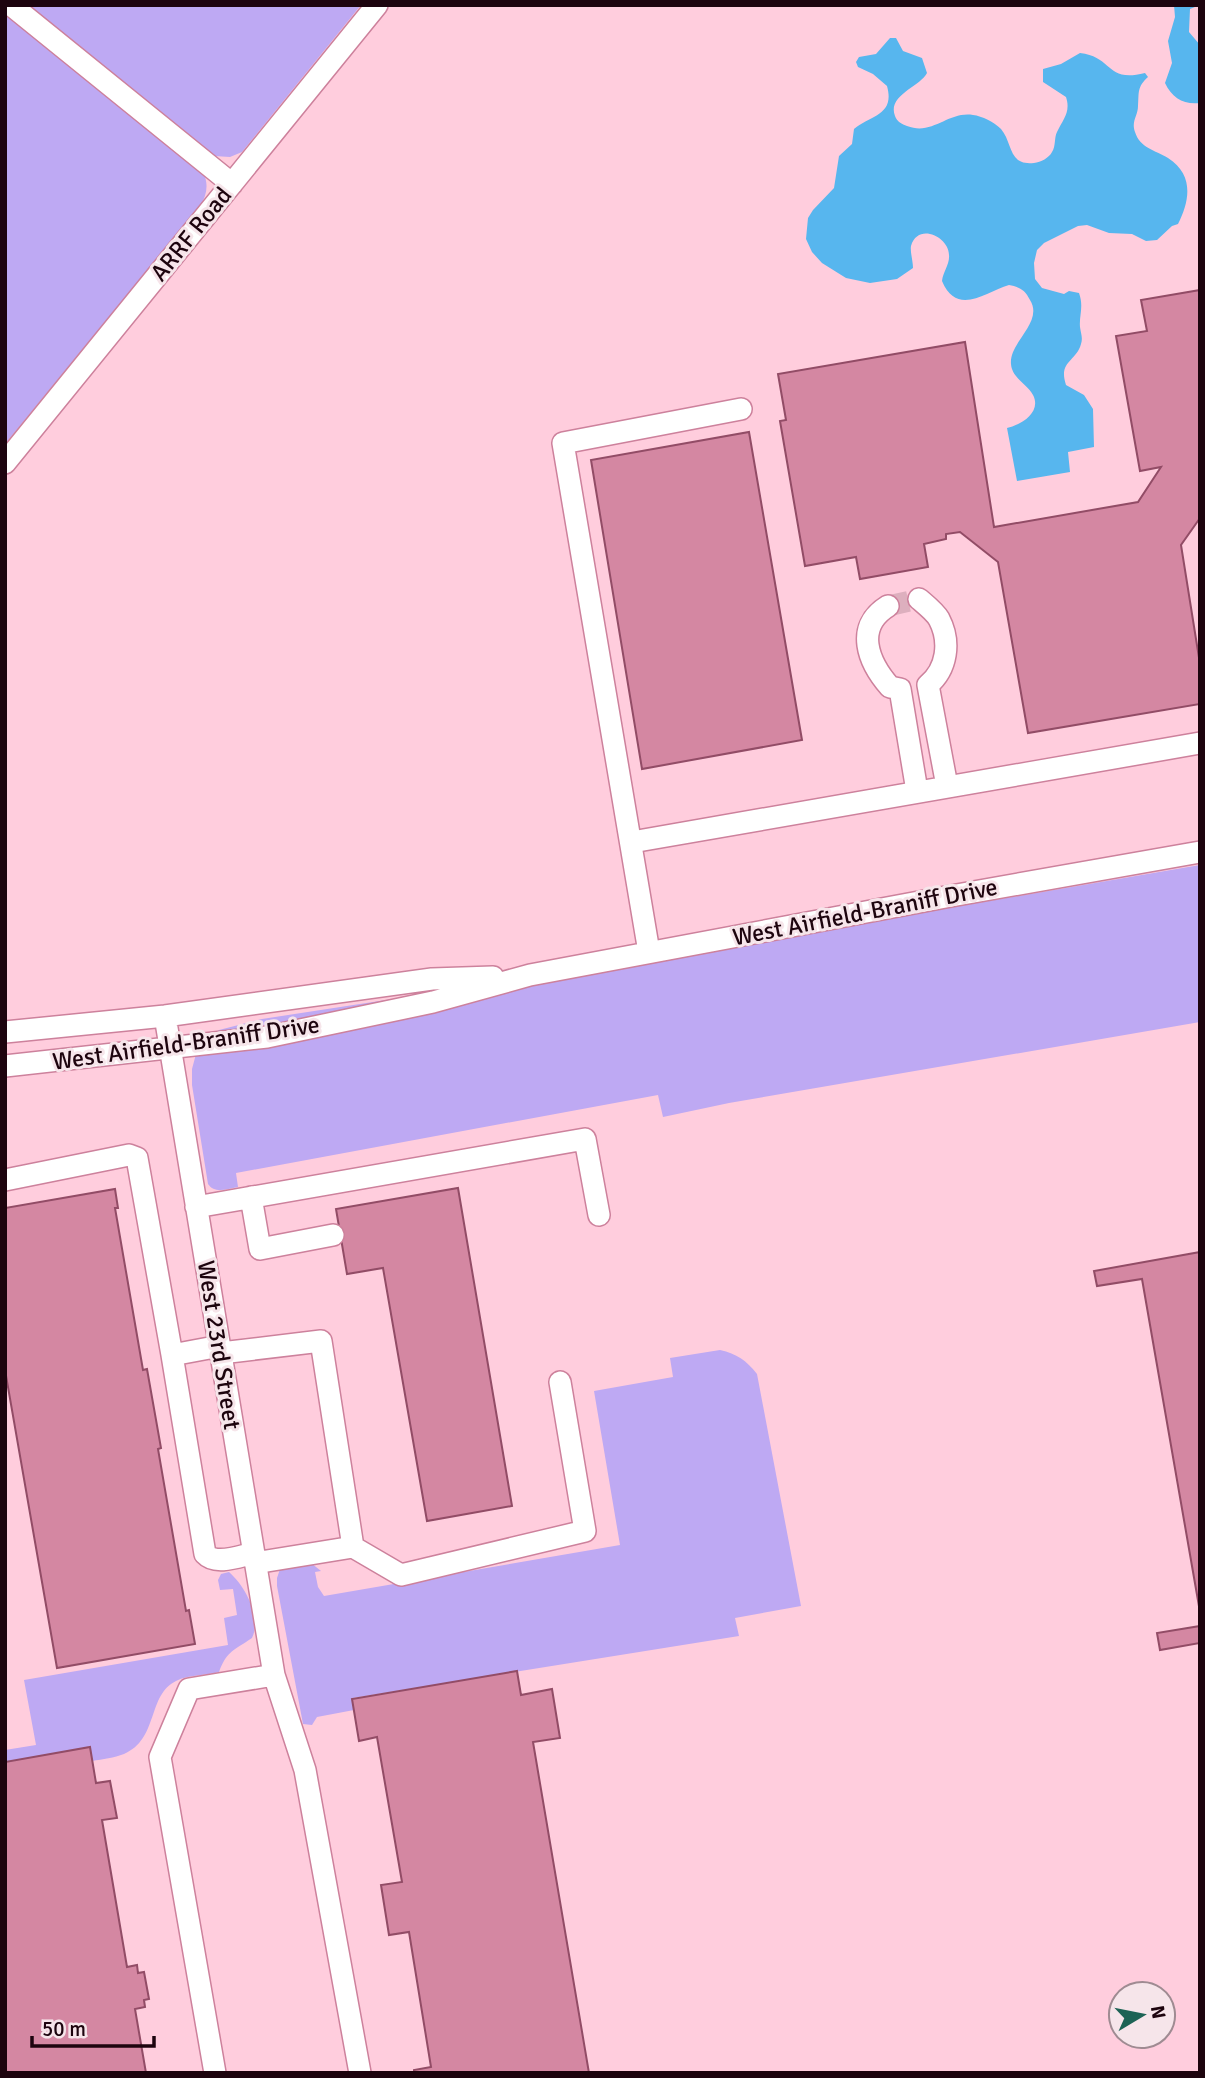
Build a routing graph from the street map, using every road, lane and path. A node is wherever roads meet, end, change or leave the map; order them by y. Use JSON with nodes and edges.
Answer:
{"nodes":[{"id":1,"x":11,"y":5,"type":"edge"},
{"id":2,"x":377,"y":5,"type":"edge"},
{"id":3,"x":232,"y":184,"type":"junction"},
{"id":4,"x":741,"y":409,"type":"dead end"},
{"id":5,"x":5,"y":463,"type":"edge"},
{"id":6,"x":919,"y":599,"type":"dead end"},
{"id":7,"x":888,"y":606,"type":"tunnel mouth"},
{"id":8,"x":1200,"y":743,"type":"edge"},
{"id":9,"x":947,"y":786,"type":"junction"},
{"id":10,"x":917,"y":791,"type":"junction"},
{"id":11,"x":632,"y":842,"type":"junction"},
{"id":12,"x":1200,"y":852,"type":"edge"},
{"id":13,"x":649,"y":953,"type":"junction"},
{"id":14,"x":530,"y":975,"type":"junction"},
{"id":15,"x":165,"y":1016,"type":"junction"},
{"id":16,"x":5,"y":1032,"type":"edge"},
{"id":17,"x":170,"y":1048,"type":"junction"},
{"id":18,"x":5,"y":1066,"type":"edge"},
{"id":19,"x":5,"y":1180,"type":"edge"},
{"id":20,"x":251,"y":1198,"type":"junction"},
{"id":21,"x":196,"y":1207,"type":"junction"},
{"id":22,"x":599,"y":1215,"type":"dead end"},
{"id":23,"x":333,"y":1236,"type":"dead end"},
{"id":24,"x":220,"y":1350,"type":"junction"},
{"id":25,"x":172,"y":1355,"type":"junction"},
{"id":26,"x":560,"y":1382,"type":"dead end"},
{"id":27,"x":353,"y":1547,"type":"junction"},
{"id":28,"x":255,"y":1558,"type":"junction"},
{"id":29,"x":274,"y":1675,"type":"junction"},
{"id":30,"x":215,"y":2073,"type":"edge"},
{"id":31,"x":359,"y":2073,"type":"edge"}],
"edges":[{"from":1,"to":3,"type":"street"},
{"from":2,"to":3,"type":"street","name":"ARRF Road"},
{"from":3,"to":5,"type":"street","name":"ARRF Road"},
{"from":4,"to":11,"type":"street"},
{"from":6,"to":9,"type":"street"},
{"from":7,"to":10,"type":"street"},
{"from":8,"to":9,"type":"street"},
{"from":9,"to":10,"type":"street"},
{"from":10,"to":11,"type":"street"},
{"from":11,"to":13,"type":"street"},
{"from":12,"to":13,"type":"street","name":"West Airfield-Braniff Drive"},
{"from":13,"to":14,"type":"street","name":"West Airfield-Braniff Drive"},
{"from":14,"to":15,"type":"street","name":"West Airfield-Braniff Drive"},
{"from":14,"to":17,"type":"street","name":"West Airfield-Braniff Drive"},
{"from":15,"to":16,"type":"street","name":"West Airfield-Braniff Drive"},
{"from":15,"to":17,"type":"street","name":"West 23rd Street"},
{"from":17,"to":18,"type":"street","name":"West Airfield-Braniff Drive"},
{"from":17,"to":21,"type":"street","name":"West 23rd Street"},
{"from":19,"to":25,"type":"street"},
{"from":20,"to":21,"type":"street"},
{"from":20,"to":22,"type":"street"},
{"from":20,"to":23,"type":"street"},
{"from":21,"to":24,"type":"street","name":"West 23rd Street"},
{"from":24,"to":25,"type":"street"},
{"from":24,"to":27,"type":"street"},
{"from":24,"to":28,"type":"street","name":"West 23rd Street"},
{"from":25,"to":28,"type":"street"},
{"from":26,"to":27,"type":"street"},
{"from":27,"to":28,"type":"street"},
{"from":28,"to":29,"type":"street","name":"West 23rd Street"},
{"from":29,"to":30,"type":"street"},
{"from":29,"to":31,"type":"street","name":"West 23rd Street"}]}
